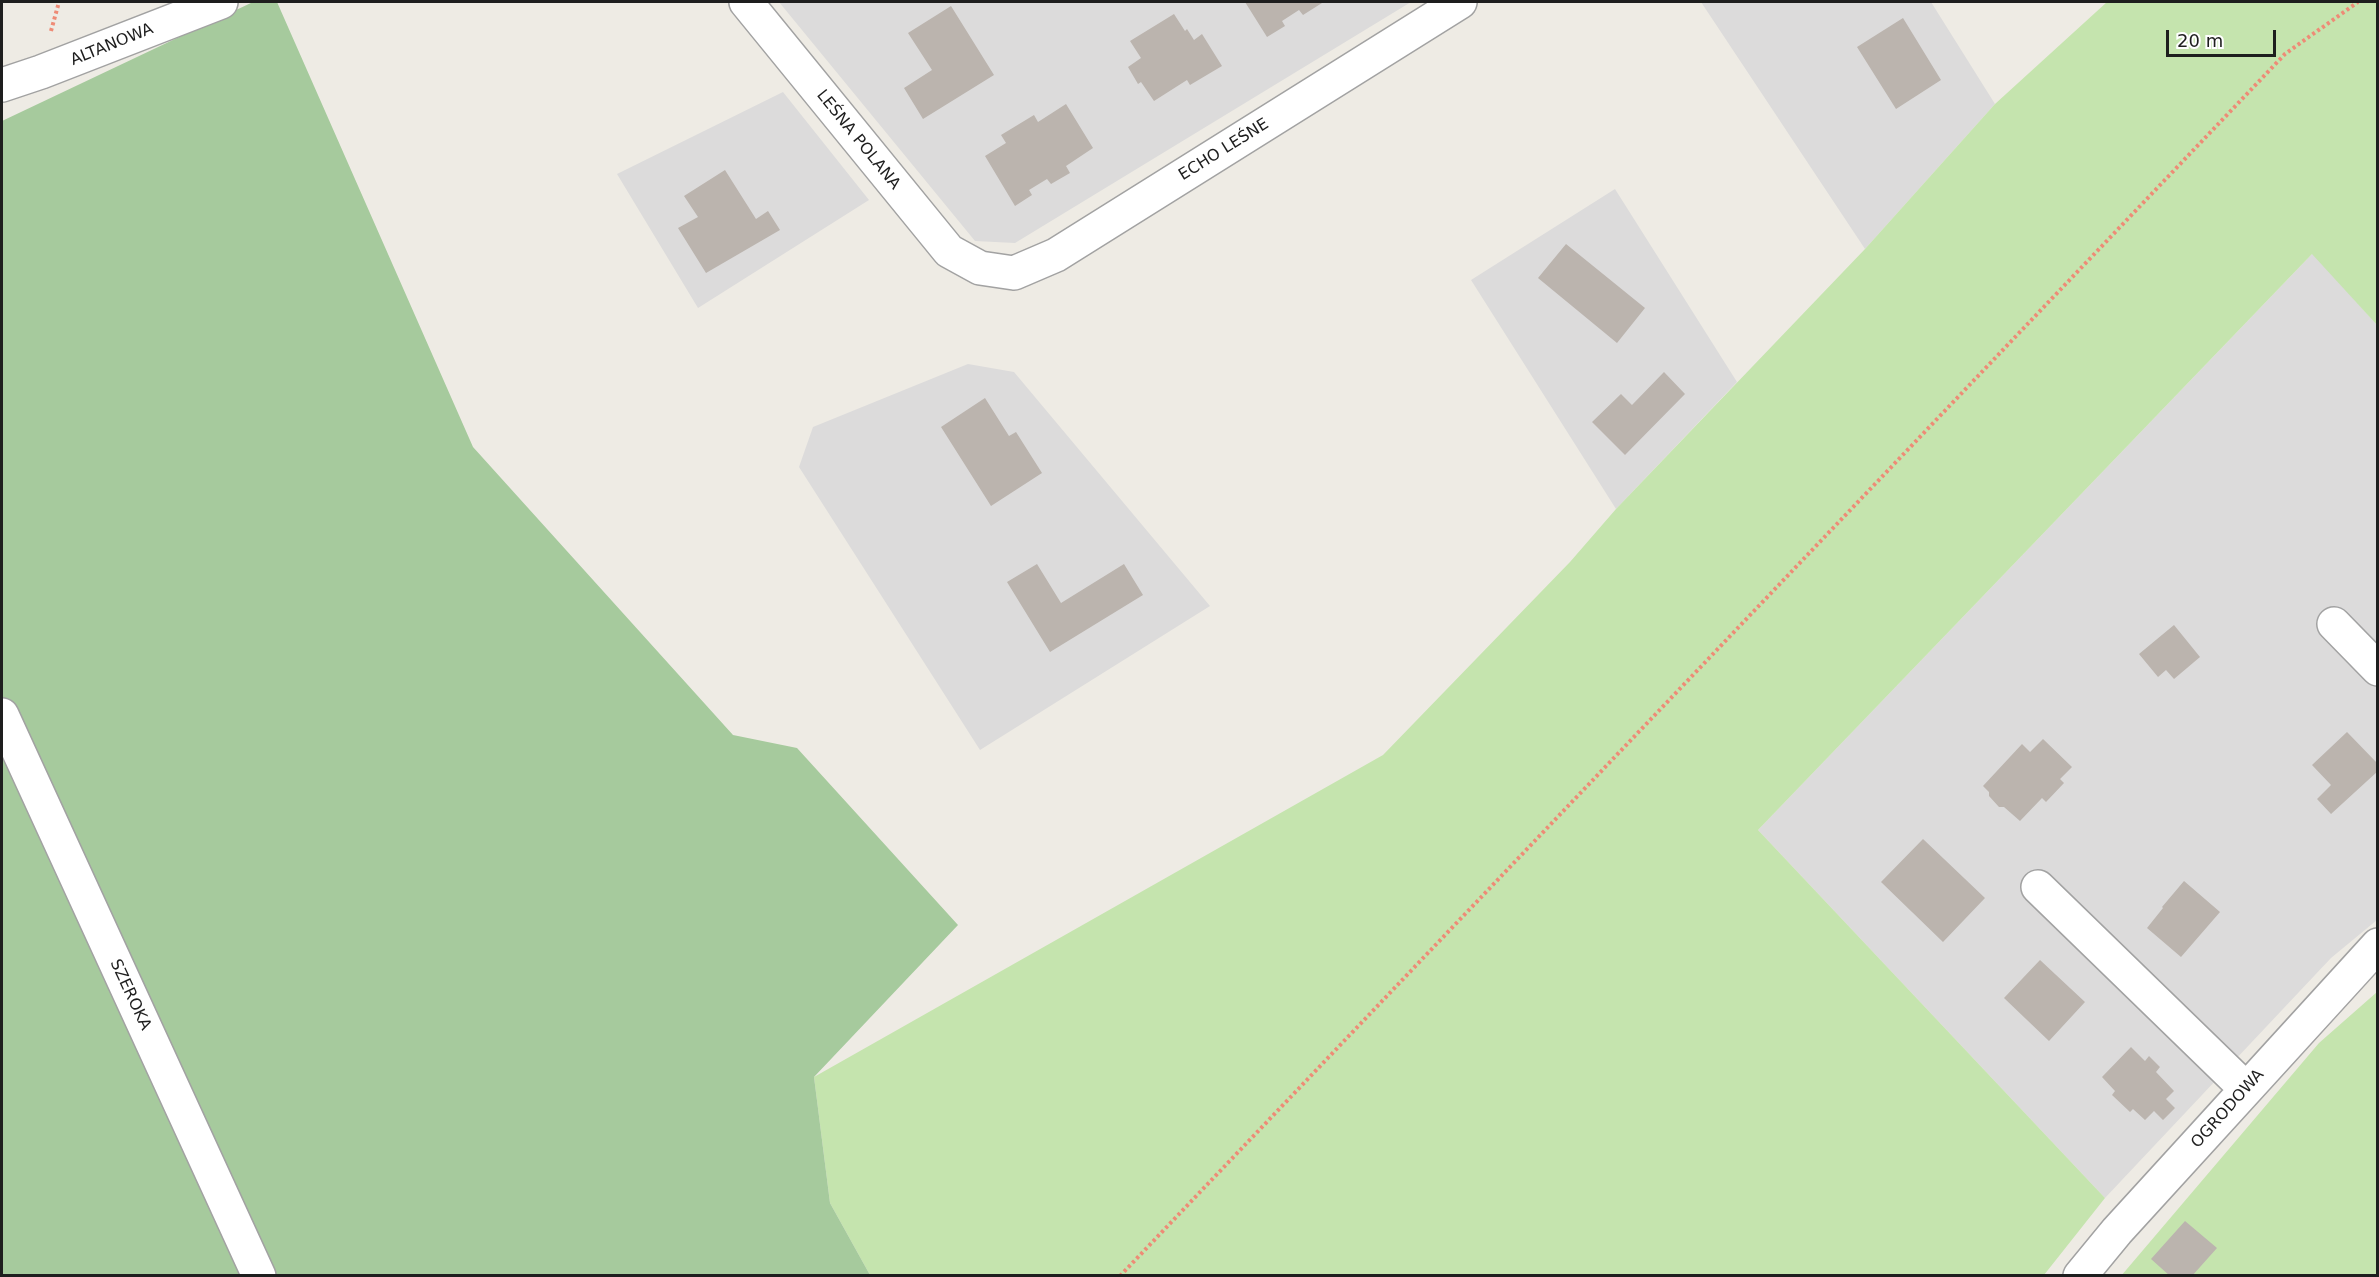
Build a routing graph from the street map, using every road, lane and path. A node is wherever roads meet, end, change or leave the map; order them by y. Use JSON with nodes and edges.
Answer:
{"nodes":[{"id":1,"x":221,"y":2,"type":"edge"},
{"id":2,"x":746,"y":2,"type":"edge"},
{"id":3,"x":1460,"y":2,"type":"edge"},
{"id":4,"x":2358,"y":2,"type":"edge"},
{"id":5,"x":2,"y":85,"type":"edge"},
{"id":6,"x":980,"y":268,"type":"joint"},
{"id":7,"x":2334,"y":624,"type":"dead end"},
{"id":8,"x":2378,"y":669,"type":"edge"},
{"id":9,"x":2,"y":716,"type":"edge"},
{"id":10,"x":2038,"y":887,"type":"dead end"},
{"id":11,"x":2378,"y":945,"type":"edge"},
{"id":12,"x":2246,"y":1089,"type":"junction"},
{"id":13,"x":259,"y":1275,"type":"edge"},
{"id":14,"x":1120,"y":1275,"type":"edge"},
{"id":15,"x":2080,"y":1275,"type":"edge"}],
"edges":[{"from":1,"to":5,"type":"street","name":"ALTANOWA"},
{"from":2,"to":6,"type":"street","name":"LEŚNA POLANA"},
{"from":3,"to":6,"type":"street","name":"ECHO LEŚNE"},
{"from":4,"to":14,"type":"path"},
{"from":7,"to":8,"type":"street"},
{"from":9,"to":13,"type":"street","name":"SZEROKA"},
{"from":10,"to":12,"type":"street"},
{"from":11,"to":12,"type":"street","name":"OGRODOWA"},
{"from":12,"to":15,"type":"street","name":"OGRODOWA"}]}
